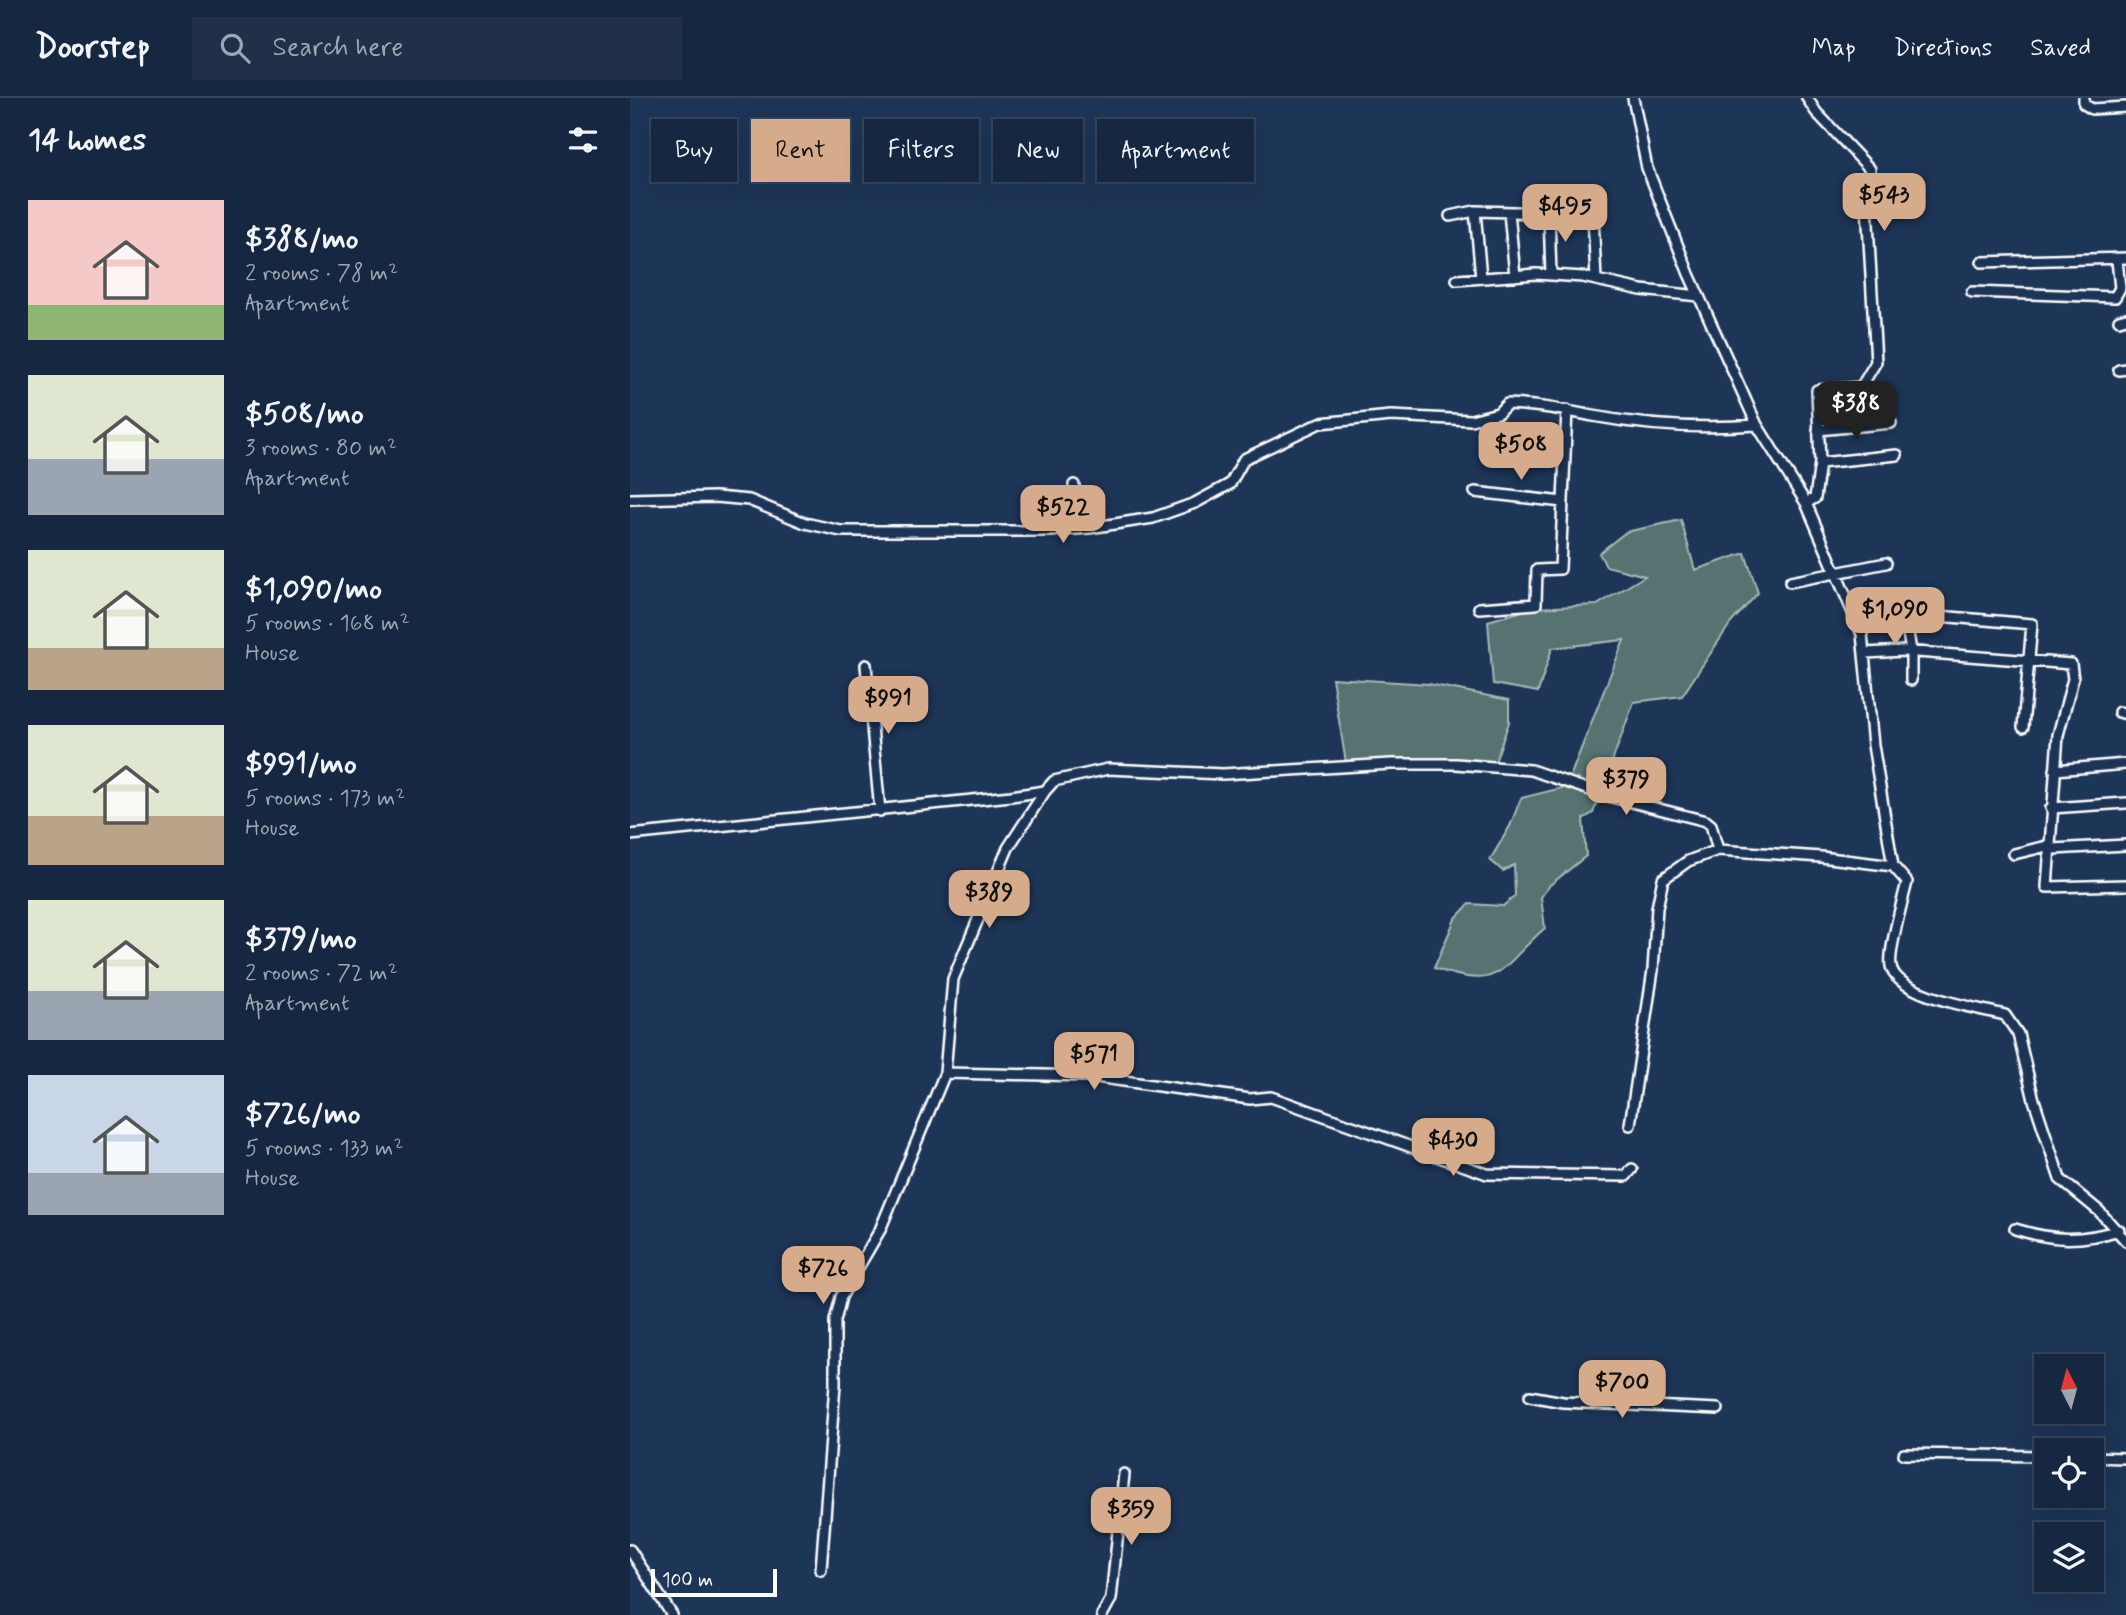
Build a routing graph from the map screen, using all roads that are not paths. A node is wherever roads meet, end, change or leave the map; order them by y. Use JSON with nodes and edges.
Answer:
{"nodes":[{"id":1,"x":1633,"y":98,"type":"edge"},
{"id":2,"x":1807,"y":98,"type":"edge"},
{"id":3,"x":2084,"y":98,"type":"edge"},
{"id":4,"x":2126,"y":107,"type":"edge"},
{"id":5,"x":1475,"y":211,"type":"junction"},
{"id":6,"x":1509,"y":212,"type":"junction"},
{"id":7,"x":1549,"y":214,"type":"junction"},
{"id":8,"x":1450,"y":216,"type":"dead end"},
{"id":9,"x":2121,"y":259,"type":"edge"},
{"id":10,"x":1982,"y":262,"type":"dead end"},
{"id":11,"x":1551,"y":275,"type":"junction"},
{"id":12,"x":1515,"y":276,"type":"junction"},
{"id":13,"x":1481,"y":278,"type":"junction"},
{"id":14,"x":1457,"y":280,"type":"dead end"},
{"id":15,"x":1597,"y":280,"type":"junction"},
{"id":16,"x":1972,"y":292,"type":"dead end"},
{"id":17,"x":1699,"y":296,"type":"junction"},
{"id":18,"x":1567,"y":410,"type":"junction"},
{"id":19,"x":1891,"y":423,"type":"dead end"},
{"id":20,"x":1757,"y":425,"type":"junction"},
{"id":21,"x":1818,"y":430,"type":"junction"},
{"id":22,"x":1897,"y":455,"type":"dead end"},
{"id":23,"x":1821,"y":463,"type":"junction"},
{"id":24,"x":1074,"y":485,"type":"dead end"},
{"id":25,"x":1475,"y":492,"type":"dead end"},
{"id":26,"x":630,"y":499,"type":"edge"},
{"id":27,"x":1563,"y":502,"type":"junction"},
{"id":28,"x":1805,"y":503,"type":"junction"},
{"id":29,"x":1077,"y":529,"type":"junction"},
{"id":30,"x":1886,"y":563,"type":"dead end"},
{"id":31,"x":1836,"y":573,"type":"junction"},
{"id":32,"x":1790,"y":582,"type":"dead end"},
{"id":33,"x":1479,"y":608,"type":"dead end"},
{"id":34,"x":1905,"y":613,"type":"junction"},
{"id":35,"x":1854,"y":616,"type":"junction"},
{"id":36,"x":1911,"y":652,"type":"junction"},
{"id":37,"x":1865,"y":653,"type":"junction"},
{"id":38,"x":2028,"y":662,"type":"junction"},
{"id":39,"x":866,"y":665,"type":"dead end"},
{"id":40,"x":1911,"y":680,"type":"dead end"},
{"id":41,"x":2023,"y":727,"type":"dead end"},
{"id":42,"x":2126,"y":764,"type":"edge"},
{"id":43,"x":2055,"y":769,"type":"junction"},
{"id":44,"x":1045,"y":791,"type":"junction"},
{"id":45,"x":2126,"y":803,"type":"edge"},
{"id":46,"x":2051,"y":807,"type":"junction"},
{"id":47,"x":880,"y":811,"type":"junction"},
{"id":48,"x":630,"y":835,"type":"edge"},
{"id":49,"x":2126,"y":845,"type":"edge"},
{"id":50,"x":2048,"y":846,"type":"junction"},
{"id":51,"x":1718,"y":850,"type":"junction"},
{"id":52,"x":2014,"y":854,"type":"dead end"},
{"id":53,"x":1893,"y":866,"type":"junction"},
{"id":54,"x":2126,"y":885,"type":"edge"},
{"id":55,"x":945,"y":1073,"type":"junction"},
{"id":56,"x":1630,"y":1125,"type":"dead end"},
{"id":57,"x":1632,"y":1169,"type":"dead end"},
{"id":58,"x":2015,"y":1229,"type":"dead end"},
{"id":59,"x":2119,"y":1230,"type":"junction"},
{"id":60,"x":2126,"y":1241,"type":"edge"},
{"id":61,"x":1530,"y":1396,"type":"dead end"},
{"id":62,"x":1718,"y":1409,"type":"dead end"},
{"id":63,"x":1904,"y":1454,"type":"dead end"},
{"id":64,"x":2034,"y":1456,"type":"edge"},
{"id":65,"x":2104,"y":1457,"type":"edge"},
{"id":66,"x":2126,"y":1458,"type":"edge"},
{"id":67,"x":1124,"y":1474,"type":"dead end"},
{"id":68,"x":630,"y":1550,"type":"edge"},
{"id":69,"x":821,"y":1570,"type":"dead end"},
{"id":70,"x":672,"y":1615,"type":"edge"},
{"id":71,"x":1102,"y":1615,"type":"edge"}],
"edges":[{"from":1,"to":17,"type":"street"},
{"from":2,"to":21,"type":"street"},
{"from":3,"to":4,"type":"street"},
{"from":5,"to":6,"type":"street"},
{"from":5,"to":8,"type":"street"},
{"from":5,"to":13,"type":"street"},
{"from":6,"to":7,"type":"street"},
{"from":6,"to":12,"type":"street"},
{"from":7,"to":11,"type":"street"},
{"from":7,"to":15,"type":"street"},
{"from":9,"to":10,"type":"street"},
{"from":9,"to":16,"type":"street"},
{"from":11,"to":12,"type":"street"},
{"from":11,"to":15,"type":"street"},
{"from":12,"to":13,"type":"street"},
{"from":13,"to":14,"type":"street"},
{"from":15,"to":17,"type":"street"},
{"from":17,"to":20,"type":"street"},
{"from":18,"to":20,"type":"street"},
{"from":18,"to":27,"type":"street"},
{"from":18,"to":29,"type":"street"},
{"from":19,"to":21,"type":"street"},
{"from":20,"to":28,"type":"street"},
{"from":21,"to":23,"type":"street"},
{"from":22,"to":23,"type":"street"},
{"from":23,"to":28,"type":"street"},
{"from":24,"to":29,"type":"street"},
{"from":25,"to":27,"type":"street"},
{"from":26,"to":29,"type":"street"},
{"from":27,"to":33,"type":"street"},
{"from":28,"to":31,"type":"street"},
{"from":30,"to":31,"type":"street"},
{"from":31,"to":32,"type":"street"},
{"from":31,"to":35,"type":"street"},
{"from":34,"to":35,"type":"street"},
{"from":34,"to":36,"type":"street"},
{"from":34,"to":38,"type":"street"},
{"from":35,"to":37,"type":"street"},
{"from":36,"to":37,"type":"street"},
{"from":36,"to":38,"type":"street"},
{"from":36,"to":40,"type":"street"},
{"from":37,"to":53,"type":"street"},
{"from":38,"to":41,"type":"street"},
{"from":38,"to":43,"type":"street"},
{"from":39,"to":47,"type":"street"},
{"from":42,"to":43,"type":"street"},
{"from":43,"to":46,"type":"street"},
{"from":44,"to":47,"type":"street"},
{"from":44,"to":51,"type":"street"},
{"from":44,"to":55,"type":"street"},
{"from":45,"to":46,"type":"street"},
{"from":46,"to":50,"type":"street"},
{"from":47,"to":48,"type":"street"},
{"from":49,"to":50,"type":"street"},
{"from":50,"to":52,"type":"street"},
{"from":50,"to":54,"type":"street"},
{"from":51,"to":53,"type":"street"},
{"from":51,"to":56,"type":"street"},
{"from":53,"to":59,"type":"street"},
{"from":55,"to":57,"type":"street"},
{"from":55,"to":69,"type":"street"},
{"from":58,"to":59,"type":"street"},
{"from":59,"to":60,"type":"street"},
{"from":61,"to":62,"type":"street"},
{"from":63,"to":64,"type":"street"},
{"from":65,"to":66,"type":"street"},
{"from":67,"to":71,"type":"street"},
{"from":68,"to":70,"type":"street"}]}
